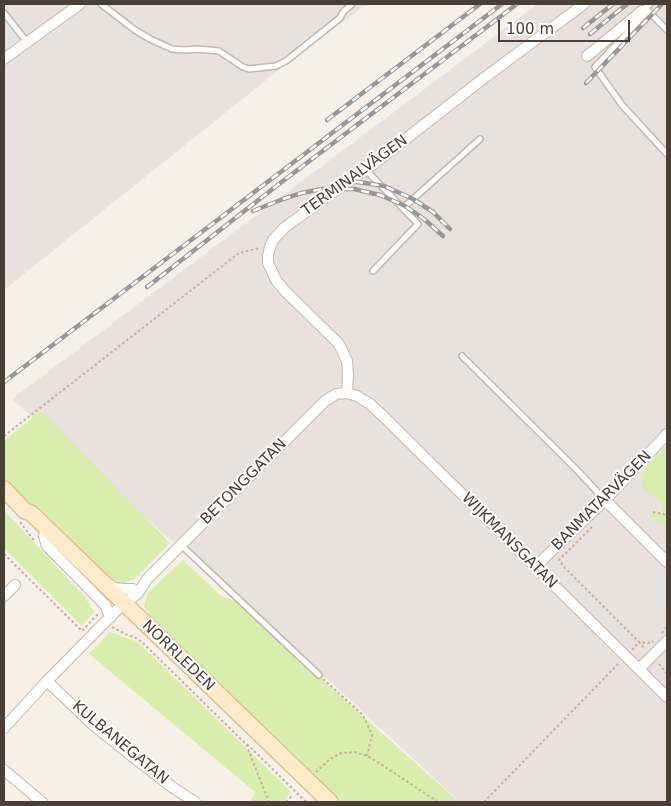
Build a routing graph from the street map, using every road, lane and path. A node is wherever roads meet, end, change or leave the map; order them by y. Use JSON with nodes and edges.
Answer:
{"nodes":[{"id":1,"x":80,"y":4,"type":"edge"},
{"id":2,"x":101,"y":4,"type":"edge"},
{"id":3,"x":352,"y":4,"type":"edge"},
{"id":4,"x":584,"y":4,"type":"edge"},
{"id":5,"x":650,"y":4,"type":"edge"},
{"id":6,"x":642,"y":11,"type":"joint"},
{"id":7,"x":4,"y":13,"type":"edge"},
{"id":8,"x":667,"y":30,"type":"edge"},
{"id":9,"x":27,"y":42,"type":"junction"},
{"id":10,"x":587,"y":56,"type":"dead end"},
{"id":11,"x":4,"y":59,"type":"edge"},
{"id":12,"x":480,"y":139,"type":"dead end"},
{"id":13,"x":667,"y":154,"type":"edge"},
{"id":14,"x":366,"y":170,"type":"junction"},
{"id":15,"x":403,"y":208,"type":"junction"},
{"id":16,"x":270,"y":247,"type":"junction"},
{"id":17,"x":372,"y":271,"type":"dead end"},
{"id":18,"x":462,"y":356,"type":"dead end"},
{"id":19,"x":346,"y":393,"type":"junction"},
{"id":20,"x":667,"y":434,"type":"edge"},
{"id":21,"x":4,"y":436,"type":"edge"},
{"id":22,"x":4,"y":490,"type":"edge"},
{"id":23,"x":605,"y":500,"type":"junction"},
{"id":24,"x":653,"y":512,"type":"dead end"},
{"id":25,"x":21,"y":514,"type":"junction"},
{"id":26,"x":667,"y":515,"type":"edge"},
{"id":27,"x":597,"y":521,"type":"dead end"},
{"id":28,"x":42,"y":541,"type":"junction"},
{"id":29,"x":181,"y":545,"type":"junction"},
{"id":30,"x":67,"y":548,"type":"junction"},
{"id":31,"x":4,"y":554,"type":"edge"},
{"id":32,"x":667,"y":562,"type":"edge"},
{"id":33,"x":535,"y":567,"type":"junction"},
{"id":34,"x":16,"y":585,"type":"dead end"},
{"id":35,"x":135,"y":591,"type":"junction"},
{"id":36,"x":4,"y":596,"type":"edge"},
{"id":37,"x":116,"y":611,"type":"junction"},
{"id":38,"x":139,"y":618,"type":"junction"},
{"id":39,"x":667,"y":627,"type":"edge"},
{"id":40,"x":664,"y":637,"type":"edge"},
{"id":41,"x":654,"y":640,"type":"dead end"},
{"id":42,"x":639,"y":642,"type":"junction"},
{"id":43,"x":626,"y":656,"type":"junction"},
{"id":44,"x":652,"y":656,"type":"junction"},
{"id":45,"x":639,"y":669,"type":"junction"},
{"id":46,"x":667,"y":674,"type":"edge"},
{"id":47,"x":319,"y":675,"type":"joint"},
{"id":48,"x":47,"y":681,"type":"junction"},
{"id":49,"x":667,"y":697,"type":"edge"},
{"id":50,"x":4,"y":728,"type":"edge"},
{"id":51,"x":246,"y":744,"type":"junction"},
{"id":52,"x":367,"y":756,"type":"junction"},
{"id":53,"x":4,"y":770,"type":"edge"},
{"id":54,"x":314,"y":773,"type":"dead end"},
{"id":55,"x":293,"y":795,"type":"dead end"},
{"id":56,"x":42,"y":802,"type":"edge"},
{"id":57,"x":195,"y":802,"type":"edge"},
{"id":58,"x":269,"y":802,"type":"edge"},
{"id":59,"x":286,"y":802,"type":"edge"},
{"id":60,"x":306,"y":802,"type":"edge"},
{"id":61,"x":317,"y":802,"type":"edge"},
{"id":62,"x":330,"y":802,"type":"edge"},
{"id":63,"x":438,"y":802,"type":"edge"},
{"id":64,"x":484,"y":802,"type":"edge"}],
"edges":[{"from":1,"to":9,"type":"street"},
{"from":2,"to":3,"type":"lane"},
{"from":4,"to":14,"type":"street","name":"TERMINALVÄGEN"},
{"from":5,"to":6,"type":"lane"},
{"from":6,"to":10,"type":"street"},
{"from":7,"to":9,"type":"lane"},
{"from":8,"to":13,"type":"lane"},
{"from":9,"to":11,"type":"street"},
{"from":12,"to":15,"type":"lane"},
{"from":14,"to":15,"type":"lane"},
{"from":14,"to":16,"type":"street","name":"TERMINALVÄGEN"},
{"from":15,"to":17,"type":"lane"},
{"from":16,"to":19,"type":"street"},
{"from":16,"to":21,"type":"path"},
{"from":18,"to":23,"type":"lane"},
{"from":19,"to":29,"type":"street","name":"BETONGGATAN"},
{"from":19,"to":33,"type":"street","name":"WIJKMANSGATAN"},
{"from":20,"to":23,"type":"street","name":"BANMATARVÄGEN"},
{"from":22,"to":25,"type":"main road","name":"NORRLEDEN"},
{"from":23,"to":32,"type":"street"},
{"from":23,"to":33,"type":"street","name":"BANMATARVÄGEN"},
{"from":24,"to":26,"type":"path"},
{"from":25,"to":28,"type":"path"},
{"from":25,"to":28,"type":"main road","name":"NORRLEDEN"},
{"from":25,"to":30,"type":"main road","name":"NORRLEDEN"},
{"from":27,"to":42,"type":"path"},
{"from":28,"to":37,"type":"main road","name":"NORRLEDEN"},
{"from":29,"to":35,"type":"street","name":"BETONGGATAN"},
{"from":29,"to":47,"type":"lane"},
{"from":30,"to":35,"type":"street"},
{"from":30,"to":37,"type":"main road","name":"NORRLEDEN"},
{"from":31,"to":37,"type":"path"},
{"from":33,"to":43,"type":"street","name":"WIJKMANSGATAN"},
{"from":34,"to":36,"type":"street"},
{"from":35,"to":37,"type":"street","name":"BETONGGATAN"},
{"from":35,"to":38,"type":"street"},
{"from":37,"to":38,"type":"main road","name":"NORRLEDEN"},
{"from":37,"to":48,"type":"street","name":"BETONGGATAN"},
{"from":37,"to":51,"type":"path"},
{"from":37,"to":61,"type":"main road","name":"NORRLEDEN"},
{"from":38,"to":62,"type":"main road","name":"NORRLEDEN"},
{"from":39,"to":40,"type":"path"},
{"from":40,"to":44,"type":"street"},
{"from":41,"to":42,"type":"path"},
{"from":42,"to":43,"type":"path"},
{"from":42,"to":44,"type":"path"},
{"from":43,"to":45,"type":"street","name":"WIJKMANSGATAN"},
{"from":43,"to":64,"type":"path"},
{"from":44,"to":45,"type":"street"},
{"from":44,"to":46,"type":"path"},
{"from":45,"to":49,"type":"street","name":"WIJKMANSGATAN"},
{"from":47,"to":52,"type":"path"},
{"from":48,"to":50,"type":"street","name":"BETONGGATAN"},
{"from":48,"to":57,"type":"street","name":"KULBANEGATAN"},
{"from":51,"to":58,"type":"path"},
{"from":51,"to":60,"type":"path"},
{"from":52,"to":54,"type":"path"},
{"from":52,"to":63,"type":"path"},
{"from":53,"to":56,"type":"street"},
{"from":55,"to":59,"type":"path"}]}
